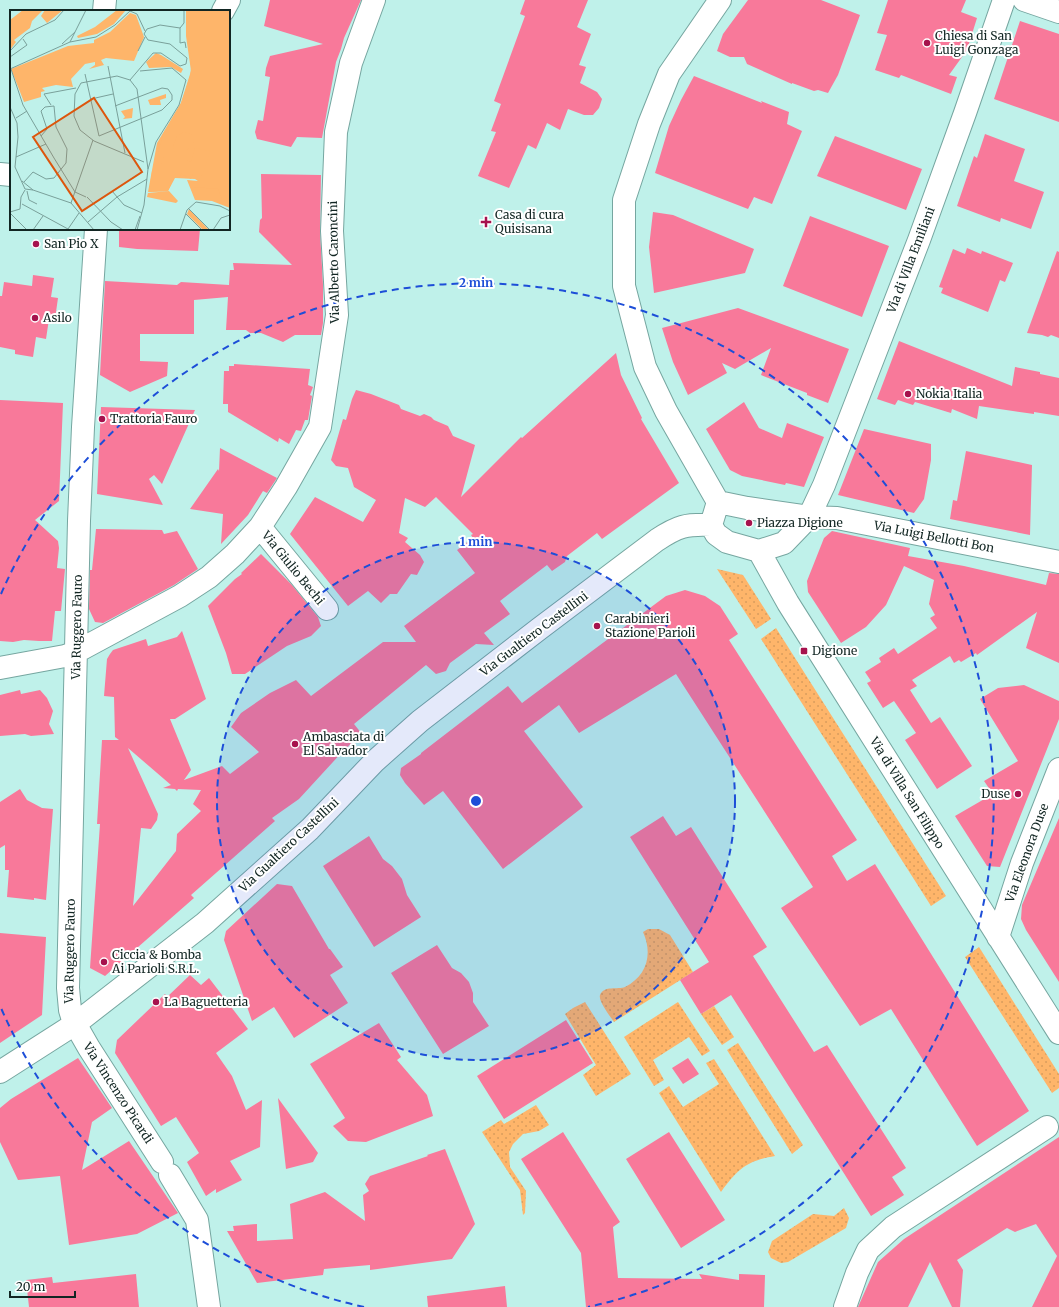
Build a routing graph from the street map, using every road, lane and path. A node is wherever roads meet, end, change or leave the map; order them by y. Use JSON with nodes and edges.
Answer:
{"nodes":[{"id":1,"x":105,"y":0,"type":"edge"},
{"id":2,"x":229,"y":0,"type":"edge"},
{"id":3,"x":374,"y":0,"type":"edge"},
{"id":4,"x":720,"y":0,"type":"edge"},
{"id":5,"x":1004,"y":0,"type":"edge"},
{"id":6,"x":1024,"y":0,"type":"edge"},
{"id":7,"x":104,"y":10,"type":"edge"},
{"id":8,"x":224,"y":10,"type":"edge"},
{"id":9,"x":1059,"y":12,"type":"edge"},
{"id":10,"x":0,"y":174,"type":"edge"},
{"id":11,"x":10,"y":175,"type":"edge"},
{"id":12,"x":96,"y":230,"type":"edge"},
{"id":13,"x":718,"y":502,"type":"junction"},
{"id":14,"x":809,"y":517,"type":"junction"},
{"id":15,"x":711,"y":525,"type":"junction"},
{"id":16,"x":260,"y":526,"type":"junction"},
{"id":17,"x":759,"y":551,"type":"junction"},
{"id":18,"x":1059,"y":562,"type":"edge"},
{"id":19,"x":327,"y":609,"type":"dead end"},
{"id":20,"x":76,"y":652,"type":"junction"},
{"id":21,"x":0,"y":668,"type":"edge"},
{"id":22,"x":1059,"y":769,"type":"edge"},
{"id":23,"x":998,"y":937,"type":"junction"},
{"id":24,"x":75,"y":1024,"type":"junction"},
{"id":25,"x":1059,"y":1033,"type":"edge"},
{"id":26,"x":0,"y":1072,"type":"edge"},
{"id":27,"x":1048,"y":1127,"type":"dead end"},
{"id":28,"x":209,"y":1307,"type":"edge"},
{"id":29,"x":845,"y":1307,"type":"edge"}],
"edges":[{"from":1,"to":7,"type":"street"},
{"from":2,"to":8,"type":"street"},
{"from":3,"to":16,"type":"street","name":"Via Alberto Caroncini"},
{"from":4,"to":13,"type":"street"},
{"from":5,"to":14,"type":"street","name":"Via di Villa Emiliani"},
{"from":6,"to":9,"type":"street"},
{"from":10,"to":11,"type":"street"},
{"from":12,"to":20,"type":"street","name":"Via Ruggero Fauro"},
{"from":13,"to":14,"type":"street"},
{"from":13,"to":15,"type":"street"},
{"from":14,"to":17,"type":"street"},
{"from":14,"to":18,"type":"street","name":"Via Luigi Bellotti Bon"},
{"from":15,"to":17,"type":"street"},
{"from":15,"to":24,"type":"street","name":"Via Gualtiero Castellini"},
{"from":16,"to":19,"type":"street","name":"Via Giulio Bechi"},
{"from":16,"to":20,"type":"street","name":"Via Alberto Caroncini"},
{"from":17,"to":23,"type":"street","name":"Via di Villa San Filippo"},
{"from":20,"to":21,"type":"street","name":"Via Alberto Caroncini"},
{"from":20,"to":24,"type":"street","name":"Via Ruggero Fauro"},
{"from":22,"to":23,"type":"street","name":"Via Eleonora Duse"},
{"from":23,"to":25,"type":"street","name":"Via di Villa San Filippo"},
{"from":24,"to":26,"type":"street","name":"Via Gualtiero Castellini"},
{"from":24,"to":28,"type":"street","name":"Via Vincenzo Picardi"},
{"from":27,"to":29,"type":"street"}]}
